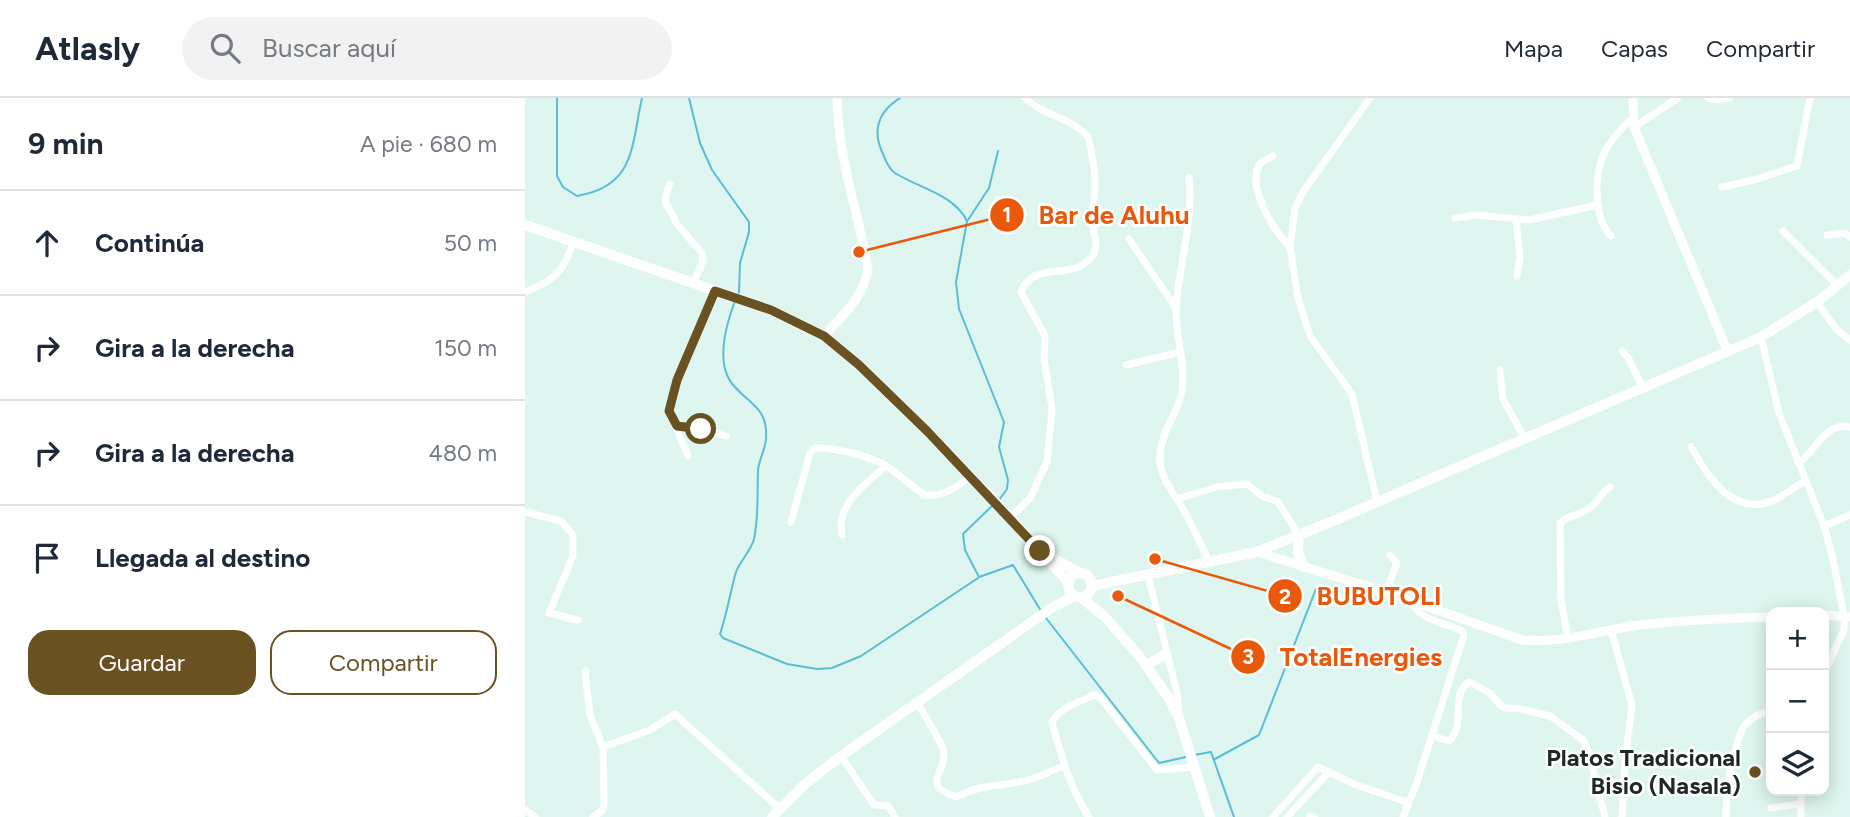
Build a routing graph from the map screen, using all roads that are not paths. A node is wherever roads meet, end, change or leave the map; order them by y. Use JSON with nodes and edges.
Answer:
{"nodes":[{"id":1,"x":837,"y":98,"type":"edge"},
{"id":2,"x":1025,"y":98,"type":"edge"},
{"id":3,"x":1370,"y":98,"type":"edge"},
{"id":4,"x":1633,"y":98,"type":"edge"},
{"id":5,"x":1678,"y":98,"type":"edge"},
{"id":6,"x":1708,"y":98,"type":"edge"},
{"id":7,"x":1729,"y":98,"type":"edge"},
{"id":8,"x":1810,"y":98,"type":"edge"},
{"id":9,"x":1633,"y":122,"type":"junction"},
{"id":10,"x":1273,"y":156,"type":"dead end"},
{"id":11,"x":1189,"y":178,"type":"dead end"},
{"id":12,"x":670,"y":184,"type":"dead end"},
{"id":13,"x":1722,"y":187,"type":"dead end"},
{"id":14,"x":1598,"y":205,"type":"junction"},
{"id":15,"x":1455,"y":218,"type":"dead end"},
{"id":16,"x":1516,"y":220,"type":"junction"},
{"id":17,"x":525,"y":225,"type":"edge"},
{"id":18,"x":1783,"y":231,"type":"dead end"},
{"id":19,"x":1827,"y":235,"type":"dead end"},
{"id":20,"x":1611,"y":236,"type":"dead end"},
{"id":21,"x":1850,"y":236,"type":"edge"},
{"id":22,"x":1129,"y":239,"type":"dead end"},
{"id":23,"x":573,"y":242,"type":"junction"},
{"id":24,"x":1290,"y":247,"type":"junction"},
{"id":25,"x":1850,"y":275,"type":"edge"},
{"id":26,"x":1517,"y":276,"type":"dead end"},
{"id":27,"x":693,"y":283,"type":"junction"},
{"id":28,"x":1837,"y":285,"type":"junction"},
{"id":29,"x":715,"y":291,"type":"junction"},
{"id":30,"x":525,"y":292,"type":"edge"},
{"id":31,"x":1817,"y":302,"type":"junction"},
{"id":32,"x":1177,"y":309,"type":"junction"},
{"id":33,"x":824,"y":336,"type":"junction"},
{"id":34,"x":1761,"y":337,"type":"junction"},
{"id":35,"x":1850,"y":340,"type":"edge"},
{"id":36,"x":1180,"y":352,"type":"junction"},
{"id":37,"x":1623,"y":352,"type":"dead end"},
{"id":38,"x":1728,"y":352,"type":"junction"},
{"id":39,"x":1126,"y":365,"type":"dead end"},
{"id":40,"x":1500,"y":370,"type":"dead end"},
{"id":41,"x":1643,"y":388,"type":"junction"},
{"id":42,"x":677,"y":426,"type":"junction"},
{"id":43,"x":1850,"y":427,"type":"edge"},
{"id":44,"x":726,"y":436,"type":"dead end"},
{"id":45,"x":1525,"y":439,"type":"junction"},
{"id":46,"x":683,"y":443,"type":"dead end"},
{"id":47,"x":1691,"y":447,"type":"dead end"},
{"id":48,"x":1798,"y":463,"type":"junction"},
{"id":49,"x":886,"y":466,"type":"junction"},
{"id":50,"x":971,"y":476,"type":"junction"},
{"id":51,"x":1805,"y":481,"type":"junction"},
{"id":52,"x":1610,"y":487,"type":"dead end"},
{"id":53,"x":1177,"y":499,"type":"junction"},
{"id":54,"x":1377,"y":502,"type":"junction"},
{"id":55,"x":525,"y":512,"type":"edge"},
{"id":56,"x":1006,"y":513,"type":"junction"},
{"id":57,"x":1850,"y":515,"type":"edge"},
{"id":58,"x":791,"y":522,"type":"dead end"},
{"id":59,"x":1824,"y":526,"type":"junction"},
{"id":60,"x":842,"y":535,"type":"dead end"},
{"id":61,"x":1299,"y":535,"type":"junction"},
{"id":62,"x":1040,"y":551,"type":"junction"},
{"id":63,"x":1257,"y":552,"type":"junction"},
{"id":64,"x":1390,"y":555,"type":"dead end"},
{"id":65,"x":1209,"y":562,"type":"junction"},
{"id":66,"x":1304,"y":567,"type":"junction"},
{"id":67,"x":1148,"y":575,"type":"junction"},
{"id":68,"x":1088,"y":582,"type":"junction"},
{"id":69,"x":1073,"y":590,"type":"junction"},
{"id":70,"x":1385,"y":592,"type":"junction"},
{"id":71,"x":1411,"y":601,"type":"junction"},
{"id":72,"x":1829,"y":615,"type":"edge"},
{"id":73,"x":1104,"y":616,"type":"junction"},
{"id":74,"x":1847,"y":616,"type":"edge"},
{"id":75,"x":1766,"y":617,"type":"edge"},
{"id":76,"x":578,"y":620,"type":"dead end"},
{"id":77,"x":1611,"y":630,"type":"junction"},
{"id":78,"x":1567,"y":638,"type":"junction"},
{"id":79,"x":1166,"y":654,"type":"junction"},
{"id":80,"x":1147,"y":665,"type":"junction"},
{"id":81,"x":1826,"y":670,"type":"edge"},
{"id":82,"x":585,"y":672,"type":"dead end"},
{"id":83,"x":918,"y":704,"type":"junction"},
{"id":84,"x":1766,"y":712,"type":"edge"},
{"id":85,"x":1179,"y":718,"type":"junction"},
{"id":86,"x":1432,"y":736,"type":"junction"},
{"id":87,"x":603,"y":747,"type":"junction"},
{"id":88,"x":841,"y":757,"type":"junction"},
{"id":89,"x":1064,"y":766,"type":"junction"},
{"id":90,"x":1194,"y":767,"type":"junction"},
{"id":91,"x":1329,"y":772,"type":"junction"},
{"id":92,"x":1801,"y":796,"type":"edge"},
{"id":93,"x":1409,"y":803,"type":"junction"},
{"id":94,"x":1801,"y":804,"type":"junction"},
{"id":95,"x":1771,"y":808,"type":"dead end"},
{"id":96,"x":525,"y":810,"type":"edge"},
{"id":97,"x":776,"y":813,"type":"edge"},
{"id":98,"x":535,"y":817,"type":"edge"},
{"id":99,"x":593,"y":817,"type":"edge"},
{"id":100,"x":895,"y":817,"type":"edge"},
{"id":101,"x":1089,"y":817,"type":"edge"},
{"id":102,"x":1205,"y":817,"type":"edge"},
{"id":103,"x":1210,"y":817,"type":"edge"},
{"id":104,"x":1273,"y":817,"type":"edge"},
{"id":105,"x":1287,"y":817,"type":"edge"},
{"id":106,"x":1403,"y":817,"type":"edge"},
{"id":107,"x":1605,"y":817,"type":"edge"},
{"id":108,"x":1622,"y":817,"type":"edge"},
{"id":109,"x":1726,"y":817,"type":"edge"},
{"id":110,"x":1801,"y":817,"type":"edge"}],
"edges":[{"from":1,"to":33,"type":"street"},
{"from":2,"to":56,"type":"street"},
{"from":3,"to":24,"type":"street"},
{"from":4,"to":9,"type":"street"},
{"from":5,"to":9,"type":"street"},
{"from":6,"to":7,"type":"street"},
{"from":8,"to":13,"type":"street"},
{"from":9,"to":14,"type":"street"},
{"from":9,"to":38,"type":"street"},
{"from":10,"to":24,"type":"street"},
{"from":11,"to":32,"type":"street"},
{"from":12,"to":27,"type":"street"},
{"from":14,"to":16,"type":"street"},
{"from":14,"to":20,"type":"street"},
{"from":15,"to":16,"type":"street"},
{"from":16,"to":26,"type":"street"},
{"from":17,"to":23,"type":"main road"},
{"from":18,"to":28,"type":"street"},
{"from":19,"to":21,"type":"street"},
{"from":22,"to":32,"type":"street"},
{"from":23,"to":27,"type":"main road"},
{"from":23,"to":30,"type":"street"},
{"from":24,"to":54,"type":"street"},
{"from":25,"to":28,"type":"main road"},
{"from":27,"to":29,"type":"main road"},
{"from":28,"to":31,"type":"main road"},
{"from":29,"to":33,"type":"main road"},
{"from":29,"to":42,"type":"street"},
{"from":31,"to":34,"type":"main road"},
{"from":31,"to":35,"type":"street"},
{"from":32,"to":36,"type":"street"},
{"from":33,"to":50,"type":"main road"},
{"from":34,"to":38,"type":"main road"},
{"from":34,"to":48,"type":"street"},
{"from":36,"to":39,"type":"street"},
{"from":36,"to":53,"type":"street"},
{"from":37,"to":41,"type":"street"},
{"from":38,"to":41,"type":"main road"},
{"from":40,"to":45,"type":"street"},
{"from":41,"to":45,"type":"main road"},
{"from":42,"to":44,"type":"street"},
{"from":42,"to":46,"type":"street"},
{"from":43,"to":48,"type":"street"},
{"from":45,"to":54,"type":"main road"},
{"from":47,"to":51,"type":"street"},
{"from":48,"to":51,"type":"street"},
{"from":49,"to":50,"type":"street"},
{"from":49,"to":58,"type":"street"},
{"from":49,"to":60,"type":"street"},
{"from":50,"to":56,"type":"main road"},
{"from":51,"to":59,"type":"street"},
{"from":52,"to":78,"type":"street"},
{"from":53,"to":61,"type":"street"},
{"from":53,"to":65,"type":"street"},
{"from":54,"to":61,"type":"main road"},
{"from":55,"to":76,"type":"street"},
{"from":56,"to":62,"type":"main road"},
{"from":57,"to":59,"type":"street"},
{"from":59,"to":74,"type":"street"},
{"from":61,"to":63,"type":"main road"},
{"from":61,"to":66,"type":"main road"},
{"from":62,"to":68,"type":"main road"},
{"from":62,"to":69,"type":"main road"},
{"from":63,"to":65,"type":"main road"},
{"from":63,"to":66,"type":"street"},
{"from":64,"to":70,"type":"street"},
{"from":65,"to":67,"type":"main road"},
{"from":66,"to":70,"type":"street"},
{"from":67,"to":68,"type":"main road"},
{"from":67,"to":79,"type":"street"},
{"from":68,"to":69,"type":"main road"},
{"from":68,"to":69,"type":"main road"},
{"from":68,"to":73,"type":"main road"},
{"from":69,"to":73,"type":"main road"},
{"from":69,"to":83,"type":"main road"},
{"from":70,"to":71,"type":"street"},
{"from":71,"to":78,"type":"street"},
{"from":71,"to":86,"type":"street"},
{"from":72,"to":74,"type":"street"},
{"from":73,"to":80,"type":"main road"},
{"from":74,"to":81,"type":"street"},
{"from":75,"to":77,"type":"street"},
{"from":77,"to":78,"type":"street"},
{"from":77,"to":108,"type":"street"},
{"from":79,"to":80,"type":"main road"},
{"from":79,"to":85,"type":"street"},
{"from":80,"to":85,"type":"main road"},
{"from":82,"to":87,"type":"street"},
{"from":83,"to":88,"type":"main road"},
{"from":83,"to":89,"type":"street"},
{"from":84,"to":109,"type":"street"},
{"from":85,"to":90,"type":"main road"},
{"from":86,"to":93,"type":"street"},
{"from":86,"to":107,"type":"street"},
{"from":87,"to":97,"type":"street"},
{"from":87,"to":99,"type":"street"},
{"from":88,"to":97,"type":"main road"},
{"from":88,"to":100,"type":"street"},
{"from":89,"to":90,"type":"street"},
{"from":89,"to":101,"type":"street"},
{"from":90,"to":102,"type":"main road"},
{"from":90,"to":103,"type":"main road"},
{"from":91,"to":93,"type":"street"},
{"from":91,"to":104,"type":"street"},
{"from":91,"to":105,"type":"street"},
{"from":92,"to":94,"type":"street"},
{"from":93,"to":106,"type":"street"},
{"from":94,"to":95,"type":"street"},
{"from":94,"to":110,"type":"street"},
{"from":96,"to":98,"type":"street"}]}
